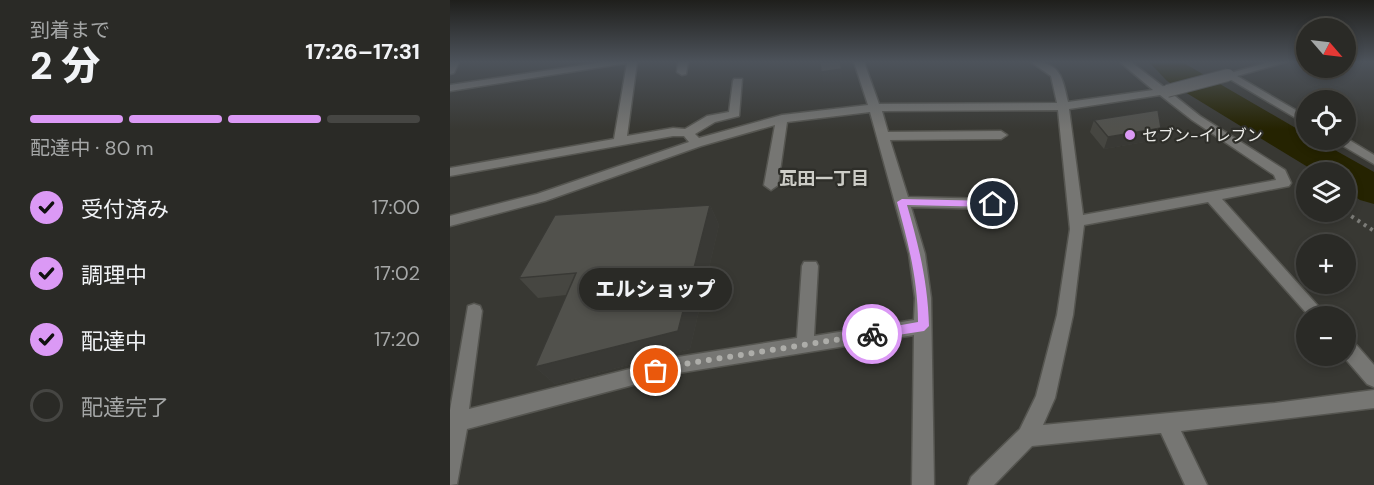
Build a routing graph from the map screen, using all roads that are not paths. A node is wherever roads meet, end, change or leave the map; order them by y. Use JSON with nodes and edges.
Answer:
{"nodes":[{"id":1,"x":466,"y":85,"type":"edge"},
{"id":2,"x":629,"y":85,"type":"edge"},
{"id":3,"x":738,"y":85,"type":"edge"},
{"id":4,"x":867,"y":85,"type":"edge"},
{"id":5,"x":1058,"y":85,"type":"edge"},
{"id":6,"x":1155,"y":85,"type":"edge"},
{"id":7,"x":1189,"y":85,"type":"edge"},
{"id":8,"x":1244,"y":85,"type":"edge"},
{"id":9,"x":450,"y":87,"type":"edge"},
{"id":10,"x":1164,"y":91,"type":"junction"},
{"id":11,"x":1064,"y":106,"type":"junction"},
{"id":12,"x":875,"y":108,"type":"junction"},
{"id":13,"x":1296,"y":115,"type":"edge"},
{"id":14,"x":782,"y":120,"type":"junction"},
{"id":15,"x":687,"y":133,"type":"junction"},
{"id":16,"x":1001,"y":135,"type":"dead end"},
{"id":17,"x":883,"y":136,"type":"junction"},
{"id":18,"x":620,"y":141,"type":"junction"},
{"id":19,"x":697,"y":143,"type":"junction"},
{"id":20,"x":1356,"y":150,"type":"edge"},
{"id":21,"x":1374,"y":160,"type":"edge"},
{"id":22,"x":450,"y":172,"type":"edge"},
{"id":23,"x":771,"y":185,"type":"dead end"},
{"id":24,"x":1211,"y":196,"type":"junction"},
{"id":25,"x":902,"y":202,"type":"junction"},
{"id":26,"x":993,"y":204,"type":"dead end"},
{"id":27,"x":450,"y":221,"type":"edge"},
{"id":28,"x":1076,"y":221,"type":"junction"},
{"id":29,"x":810,"y":266,"type":"dead end"},
{"id":30,"x":1310,"y":306,"type":"edge"},
{"id":31,"x":474,"y":311,"type":"dead end"},
{"id":32,"x":924,"y":326,"type":"junction"},
{"id":33,"x":805,"y":345,"type":"junction"},
{"id":34,"x":1356,"y":357,"type":"edge"},
{"id":35,"x":1374,"y":378,"type":"edge"},
{"id":36,"x":1374,"y":399,"type":"edge"},
{"id":37,"x":1166,"y":422,"type":"junction"},
{"id":38,"x":453,"y":423,"type":"edge"},
{"id":39,"x":1027,"y":436,"type":"junction"},
{"id":40,"x":450,"y":477,"type":"edge"},
{"id":41,"x":922,"y":485,"type":"edge"},
{"id":42,"x":979,"y":485,"type":"edge"},
{"id":43,"x":1196,"y":485,"type":"edge"}],
"edges":[{"from":1,"to":9,"type":"street"},
{"from":2,"to":18,"type":"street"},
{"from":3,"to":15,"type":"street"},
{"from":4,"to":12,"type":"street"},
{"from":5,"to":11,"type":"street"},
{"from":6,"to":10,"type":"street"},
{"from":7,"to":10,"type":"street","bridge":true},
{"from":8,"to":13,"type":"street"},
{"from":10,"to":11,"type":"street"},
{"from":10,"to":24,"type":"street"},
{"from":11,"to":12,"type":"street"},
{"from":11,"to":28,"type":"street"},
{"from":12,"to":14,"type":"street"},
{"from":12,"to":17,"type":"street"},
{"from":14,"to":19,"type":"street"},
{"from":14,"to":23,"type":"street"},
{"from":15,"to":18,"type":"street"},
{"from":15,"to":19,"type":"street"},
{"from":16,"to":17,"type":"street"},
{"from":17,"to":25,"type":"street"},
{"from":18,"to":22,"type":"street"},
{"from":19,"to":27,"type":"street"},
{"from":20,"to":21,"type":"street"},
{"from":24,"to":28,"type":"street"},
{"from":24,"to":30,"type":"street"},
{"from":25,"to":26,"type":"street"},
{"from":25,"to":32,"type":"street"},
{"from":28,"to":39,"type":"street"},
{"from":29,"to":33,"type":"street"},
{"from":31,"to":38,"type":"street"},
{"from":32,"to":33,"type":"street"},
{"from":32,"to":41,"type":"street"},
{"from":33,"to":38,"type":"street"},
{"from":34,"to":35,"type":"street"},
{"from":36,"to":37,"type":"street"},
{"from":37,"to":39,"type":"street"},
{"from":37,"to":43,"type":"street"},
{"from":38,"to":40,"type":"street"},
{"from":39,"to":42,"type":"street"}]}
